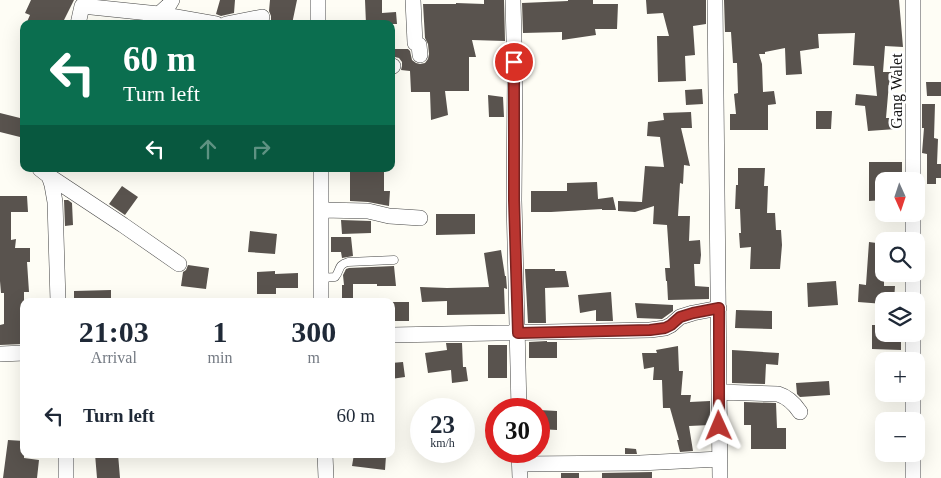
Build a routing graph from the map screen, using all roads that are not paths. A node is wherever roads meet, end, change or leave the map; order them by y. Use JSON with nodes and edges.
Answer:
{"nodes":[{"id":1,"x":172,"y":0,"type":"edge"},
{"id":2,"x":318,"y":0,"type":"edge"},
{"id":3,"x":413,"y":0,"type":"edge"},
{"id":4,"x":513,"y":0,"type":"edge"},
{"id":5,"x":716,"y":0,"type":"edge"},
{"id":6,"x":913,"y":0,"type":"edge"},
{"id":7,"x":262,"y":17,"type":"dead end"},
{"id":8,"x":153,"y":19,"type":"edge"},
{"id":9,"x":79,"y":20,"type":"edge"},
{"id":10,"x":166,"y":20,"type":"edge"},
{"id":11,"x":247,"y":20,"type":"edge"},
{"id":12,"x":318,"y":20,"type":"edge"},
{"id":13,"x":420,"y":55,"type":"dead end"},
{"id":14,"x":44,"y":172,"type":"edge"},
{"id":15,"x":321,"y":172,"type":"edge"},
{"id":16,"x":913,"y":172,"type":"edge"},
{"id":17,"x":322,"y":210,"type":"junction"},
{"id":18,"x":420,"y":218,"type":"dead end"},
{"id":19,"x":394,"y":260,"type":"dead end"},
{"id":20,"x":179,"y":264,"type":"dead end"},
{"id":21,"x":321,"y":278,"type":"junction"},
{"id":22,"x":58,"y":298,"type":"edge"},
{"id":23,"x":321,"y":298,"type":"edge"},
{"id":24,"x":719,"y":308,"type":"junction"},
{"id":25,"x":518,"y":333,"type":"junction"},
{"id":26,"x":395,"y":335,"type":"edge"},
{"id":27,"x":20,"y":353,"type":"edge"},
{"id":28,"x":0,"y":354,"type":"edge"},
{"id":29,"x":719,"y":392,"type":"junction"},
{"id":30,"x":519,"y":398,"type":"edge"},
{"id":31,"x":800,"y":412,"type":"dead end"},
{"id":32,"x":66,"y":458,"type":"edge"},
{"id":33,"x":325,"y":458,"type":"edge"},
{"id":34,"x":720,"y":459,"type":"junction"},
{"id":35,"x":913,"y":462,"type":"edge"},
{"id":36,"x":520,"y":464,"type":"edge"},
{"id":37,"x":66,"y":478,"type":"edge"},
{"id":38,"x":326,"y":478,"type":"edge"},
{"id":39,"x":720,"y":478,"type":"edge"},
{"id":40,"x":913,"y":478,"type":"edge"}],
"edges":[{"from":1,"to":8,"type":"street"},
{"from":2,"to":12,"type":"street"},
{"from":3,"to":13,"type":"street"},
{"from":4,"to":25,"type":"street"},
{"from":5,"to":24,"type":"street"},
{"from":6,"to":16,"type":"street","name":"Gang Walet"},
{"from":7,"to":11,"type":"street"},
{"from":8,"to":9,"type":"street"},
{"from":8,"to":10,"type":"street"},
{"from":14,"to":20,"type":"street"},
{"from":14,"to":22,"type":"street"},
{"from":15,"to":17,"type":"street"},
{"from":17,"to":18,"type":"street"},
{"from":17,"to":21,"type":"street"},
{"from":19,"to":21,"type":"lane"},
{"from":21,"to":23,"type":"street"},
{"from":24,"to":25,"type":"street"},
{"from":24,"to":29,"type":"street"},
{"from":25,"to":26,"type":"street"},
{"from":25,"to":30,"type":"street"},
{"from":27,"to":28,"type":"street"},
{"from":29,"to":31,"type":"street"},
{"from":29,"to":34,"type":"street"},
{"from":32,"to":37,"type":"street"},
{"from":33,"to":38,"type":"street"},
{"from":34,"to":36,"type":"street"},
{"from":34,"to":39,"type":"street"},
{"from":35,"to":40,"type":"street"}]}
